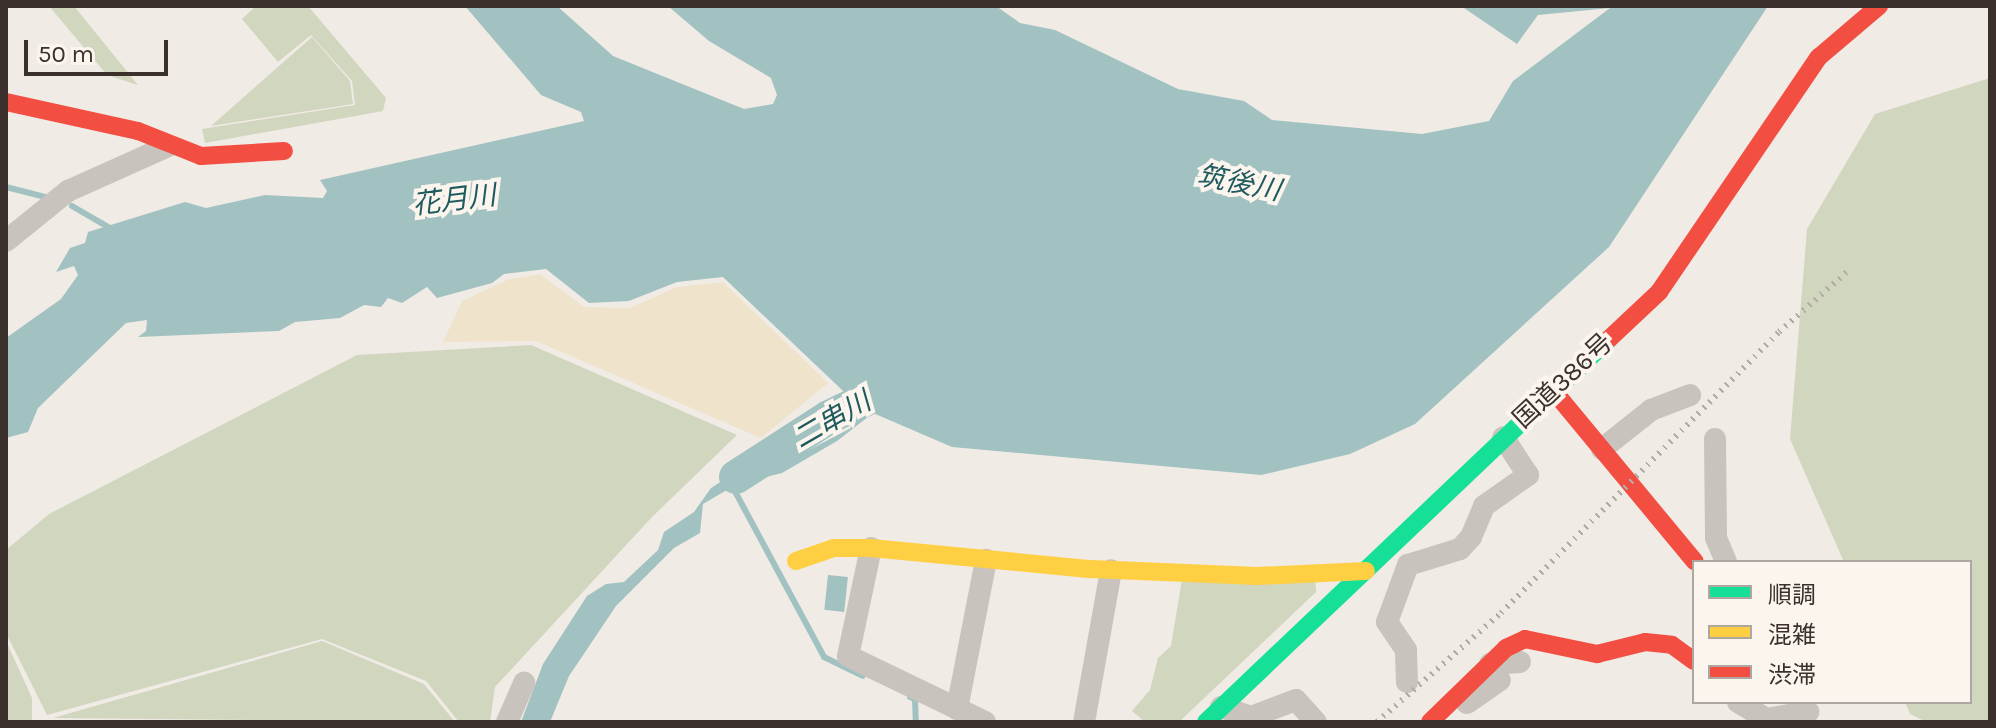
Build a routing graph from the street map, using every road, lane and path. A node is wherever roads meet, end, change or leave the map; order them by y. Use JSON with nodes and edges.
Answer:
{"nodes":[{"id":1,"x":1879,"y":6,"type":"edge"},
{"id":2,"x":6,"y":102,"type":"edge"},
{"id":3,"x":168,"y":146,"type":"junction"},
{"id":4,"x":284,"y":151,"type":"dead end"},
{"id":5,"x":6,"y":241,"type":"edge"},
{"id":6,"x":1552,"y":389,"type":"junction"},
{"id":7,"x":1690,"y":395,"type":"dead end"},
{"id":8,"x":1503,"y":437,"type":"junction"},
{"id":9,"x":1715,"y":439,"type":"dead end"},
{"id":10,"x":1602,"y":449,"type":"junction"},
{"id":11,"x":871,"y":548,"type":"junction"},
{"id":12,"x":986,"y":560,"type":"junction"},
{"id":13,"x":1693,"y":560,"type":"edge"},
{"id":14,"x":1725,"y":560,"type":"edge"},
{"id":15,"x":796,"y":561,"type":"dead end"},
{"id":16,"x":1111,"y":570,"type":"junction"},
{"id":17,"x":1366,"y":571,"type":"junction"},
{"id":18,"x":1692,"y":660,"type":"edge"},
{"id":19,"x":1520,"y":662,"type":"dead end"},
{"id":20,"x":1495,"y":672,"type":"junction"},
{"id":21,"x":1407,"y":682,"type":"dead end"},
{"id":22,"x":524,"y":683,"type":"dead end"},
{"id":23,"x":1741,"y":704,"type":"edge"},
{"id":24,"x":957,"y":709,"type":"junction"},
{"id":25,"x":1808,"y":712,"type":"edge"},
{"id":26,"x":1214,"y":715,"type":"edge"},
{"id":27,"x":1434,"y":719,"type":"edge"},
{"id":28,"x":507,"y":722,"type":"edge"},
{"id":29,"x":985,"y":722,"type":"edge"},
{"id":30,"x":1084,"y":722,"type":"edge"},
{"id":31,"x":1316,"y":722,"type":"edge"}],
"edges":[{"from":1,"to":6,"type":"main road","name":"国道386号"},
{"from":2,"to":3,"type":"main road"},
{"from":3,"to":4,"type":"main road"},
{"from":3,"to":5,"type":"street"},
{"from":6,"to":8,"type":"main road","name":"国道386号"},
{"from":6,"to":10,"type":"main road"},
{"from":7,"to":10,"type":"street"},
{"from":8,"to":17,"type":"main road","name":"国道386号"},
{"from":8,"to":21,"type":"street"},
{"from":9,"to":14,"type":"street"},
{"from":10,"to":13,"type":"main road"},
{"from":11,"to":12,"type":"main road"},
{"from":11,"to":15,"type":"main road"},
{"from":11,"to":24,"type":"street"},
{"from":12,"to":16,"type":"main road"},
{"from":12,"to":24,"type":"street"},
{"from":16,"to":17,"type":"main road"},
{"from":16,"to":30,"type":"street"},
{"from":17,"to":26,"type":"main road","name":"国道386号"},
{"from":18,"to":20,"type":"main road"},
{"from":19,"to":20,"type":"street"},
{"from":20,"to":27,"type":"street"},
{"from":22,"to":28,"type":"street"},
{"from":23,"to":25,"type":"street"},
{"from":24,"to":29,"type":"street"},
{"from":26,"to":31,"type":"street"}]}
